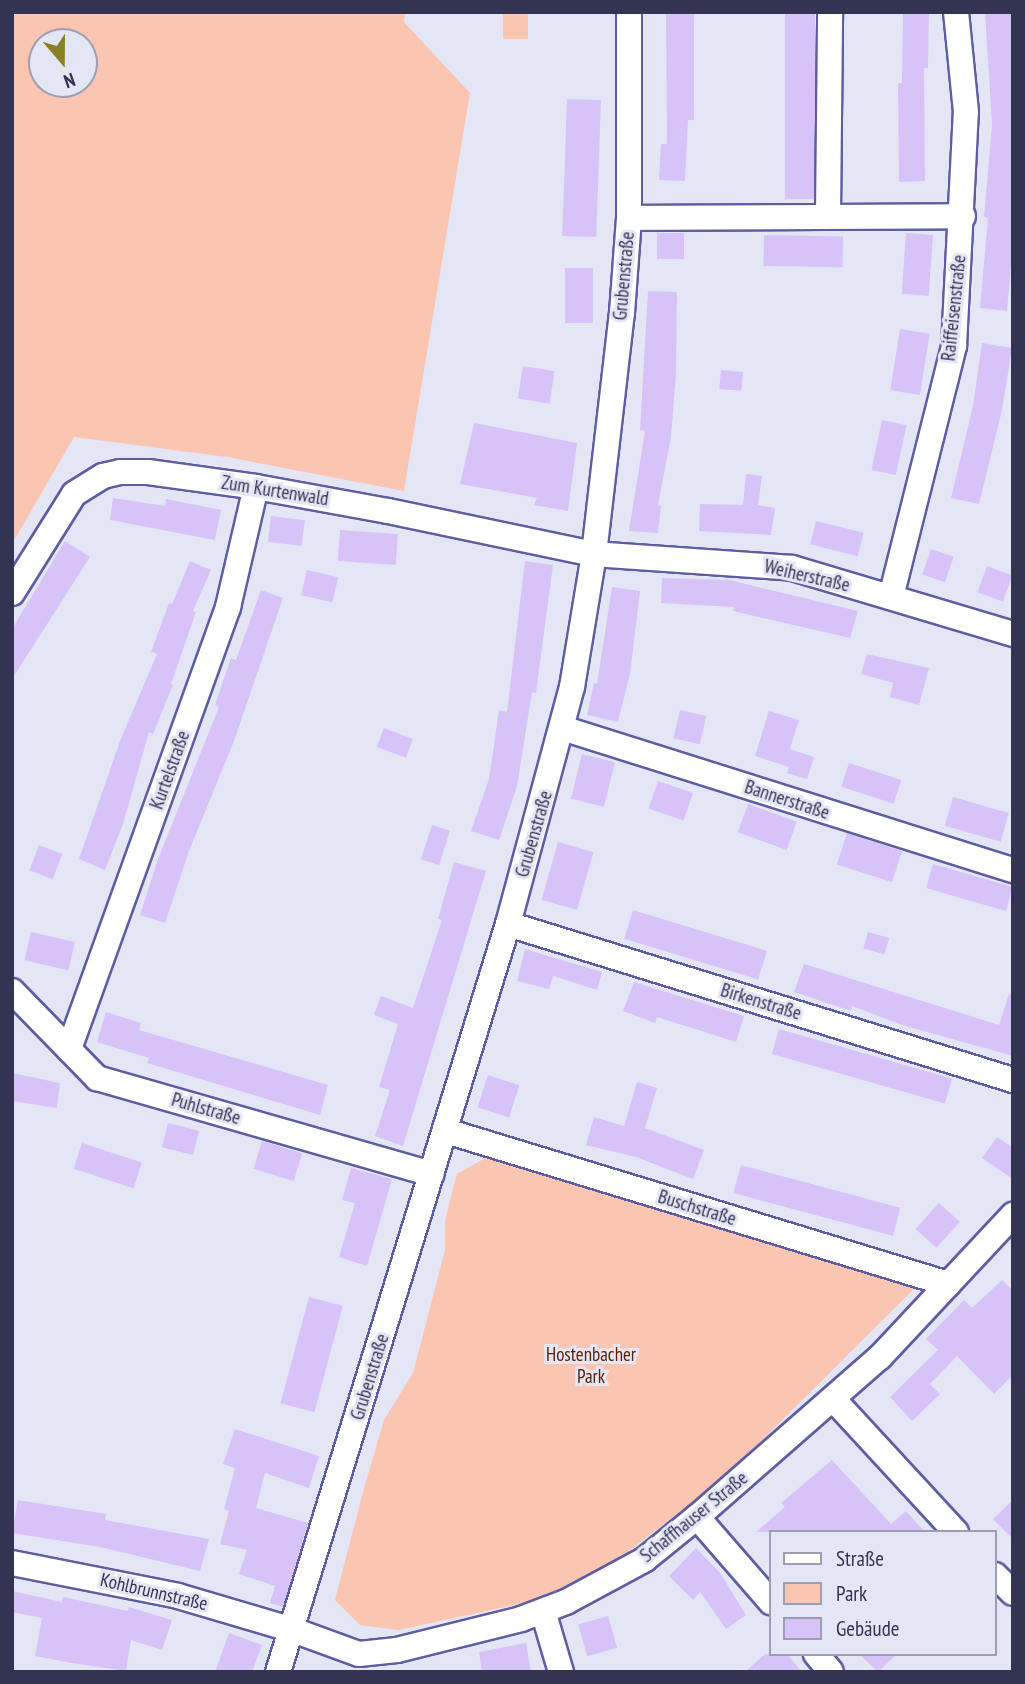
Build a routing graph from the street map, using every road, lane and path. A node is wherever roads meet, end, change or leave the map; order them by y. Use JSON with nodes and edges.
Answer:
{"nodes":[{"id":1,"x":629,"y":12,"type":"edge"},
{"id":2,"x":830,"y":12,"type":"edge"},
{"id":3,"x":956,"y":12,"type":"edge"},
{"id":4,"x":828,"y":215,"type":"junction"},
{"id":5,"x":962,"y":216,"type":"junction"},
{"id":6,"x":629,"y":218,"type":"junction"},
{"id":7,"x":256,"y":486,"type":"junction"},
{"id":8,"x":594,"y":554,"type":"junction"},
{"id":9,"x":12,"y":593,"type":"edge"},
{"id":10,"x":891,"y":597,"type":"junction"},
{"id":11,"x":1013,"y":634,"type":"edge"},
{"id":12,"x":562,"y":728,"type":"junction"},
{"id":13,"x":1013,"y":870,"type":"edge"},
{"id":14,"x":508,"y":923,"type":"junction"},
{"id":15,"x":12,"y":990,"type":"edge"},
{"id":16,"x":69,"y":1049,"type":"junction"},
{"id":17,"x":1013,"y":1080,"type":"edge"},
{"id":18,"x":446,"y":1131,"type":"junction"},
{"id":19,"x":432,"y":1174,"type":"junction"},
{"id":20,"x":1013,"y":1215,"type":"edge"},
{"id":21,"x":948,"y":1284,"type":"junction"},
{"id":22,"x":834,"y":1400,"type":"junction"},
{"id":23,"x":697,"y":1517,"type":"junction"},
{"id":24,"x":954,"y":1530,"type":"edge"},
{"id":25,"x":12,"y":1563,"type":"edge"},
{"id":26,"x":997,"y":1576,"type":"edge"},
{"id":27,"x":1013,"y":1593,"type":"edge"},
{"id":28,"x":769,"y":1600,"type":"edge"},
{"id":29,"x":543,"y":1611,"type":"junction"},
{"id":30,"x":293,"y":1630,"type":"junction"},
{"id":31,"x":818,"y":1656,"type":"edge"},
{"id":32,"x":278,"y":1672,"type":"edge"},
{"id":33,"x":561,"y":1672,"type":"edge"},
{"id":34,"x":831,"y":1672,"type":"edge"}],
"edges":[{"from":1,"to":6,"type":"street","name":"Grubenstraße"},
{"from":2,"to":4,"type":"street"},
{"from":3,"to":5,"type":"street","name":"Raiffeisenstraße"},
{"from":4,"to":5,"type":"street"},
{"from":4,"to":6,"type":"street"},
{"from":5,"to":10,"type":"street","name":"Raiffeisenstraße"},
{"from":6,"to":8,"type":"street","name":"Grubenstraße"},
{"from":7,"to":8,"type":"street","name":"Zum Kurtenwald"},
{"from":7,"to":9,"type":"street","name":"Zum Kurtenwald"},
{"from":7,"to":16,"type":"street","name":"Kurtelstraße"},
{"from":8,"to":10,"type":"street","name":"Weiherstraße"},
{"from":8,"to":12,"type":"street","name":"Grubenstraße"},
{"from":10,"to":11,"type":"street","name":"Weiherstraße"},
{"from":12,"to":13,"type":"street","name":"Bannerstraße"},
{"from":12,"to":14,"type":"street","name":"Grubenstraße"},
{"from":14,"to":17,"type":"street","name":"Birkenstraße"},
{"from":14,"to":18,"type":"street","name":"Grubenstraße"},
{"from":15,"to":16,"type":"street","name":"Puhlstraße"},
{"from":16,"to":19,"type":"street","name":"Puhlstraße"},
{"from":18,"to":19,"type":"street","name":"Grubenstraße"},
{"from":18,"to":21,"type":"street","name":"Buschstraße"},
{"from":19,"to":30,"type":"street","name":"Grubenstraße"},
{"from":20,"to":21,"type":"street","name":"Schaffhauser Straße"},
{"from":21,"to":22,"type":"street","name":"Schaffhauser Straße"},
{"from":22,"to":23,"type":"street","name":"Schaffhauser Straße"},
{"from":22,"to":24,"type":"street"},
{"from":23,"to":28,"type":"street"},
{"from":23,"to":29,"type":"street","name":"Schaffhauser Straße"},
{"from":25,"to":30,"type":"street","name":"Kohlbrunnstraße"},
{"from":26,"to":27,"type":"street"},
{"from":29,"to":30,"type":"street","name":"Schaffhauser Straße"},
{"from":29,"to":33,"type":"street"},
{"from":30,"to":32,"type":"street","name":"Grubenstraße"},
{"from":31,"to":34,"type":"street"}]}
